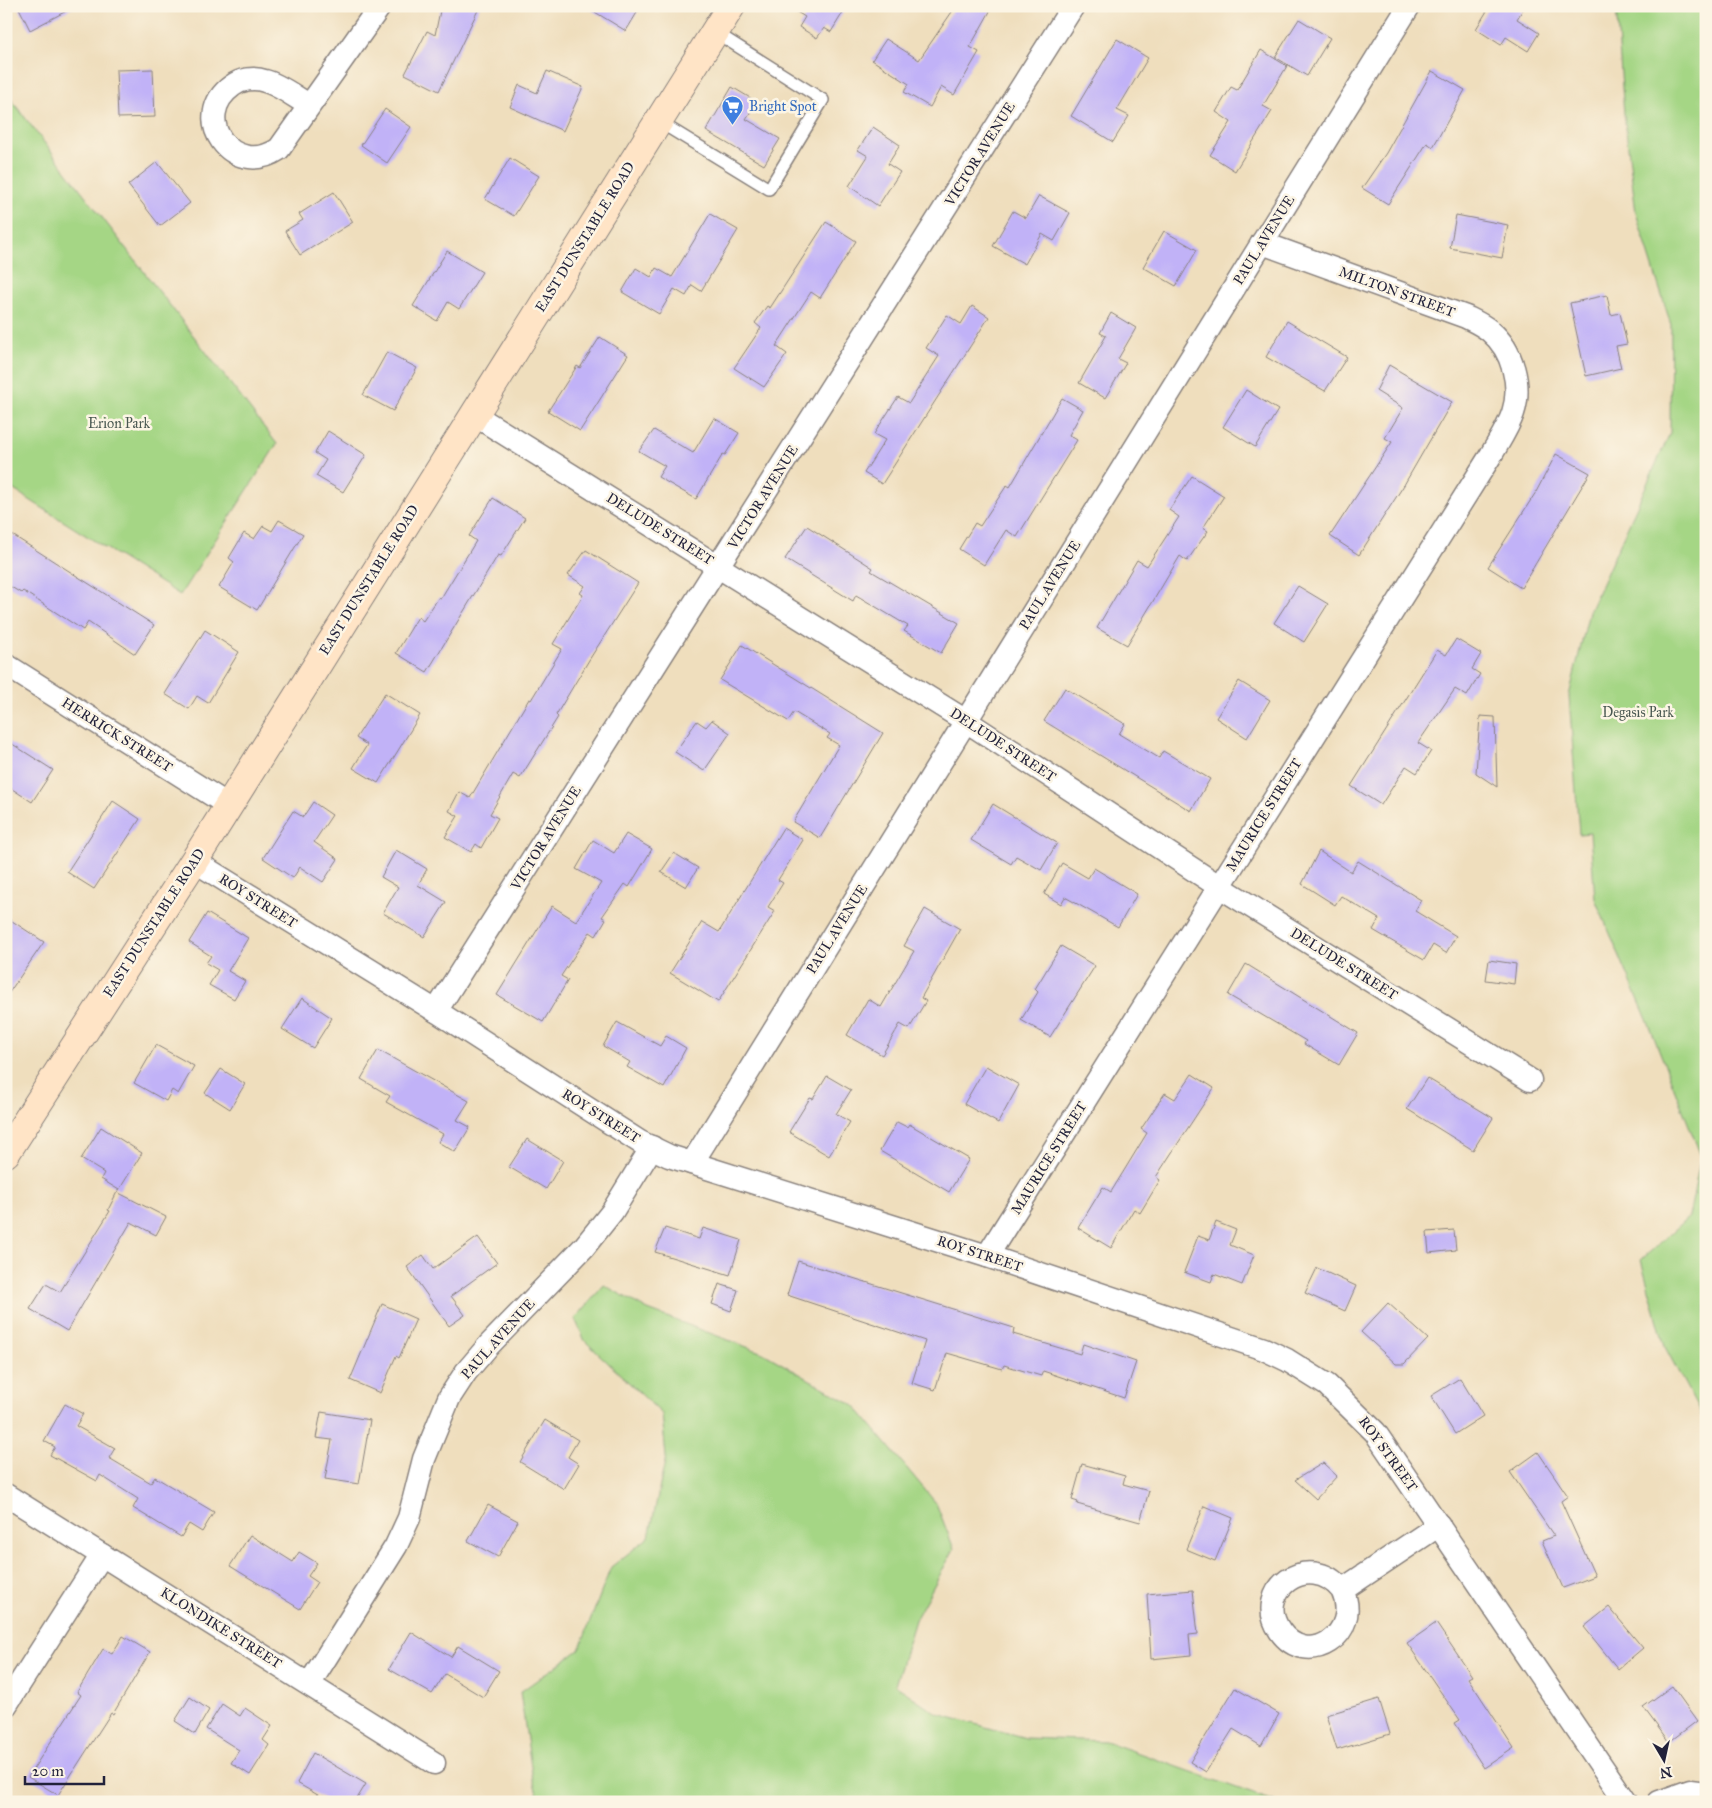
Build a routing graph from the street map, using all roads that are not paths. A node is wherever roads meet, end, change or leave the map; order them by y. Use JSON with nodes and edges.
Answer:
{"nodes":[{"id":1,"x":380,"y":6,"type":"edge"},
{"id":2,"x":731,"y":6,"type":"edge"},
{"id":3,"x":1073,"y":6,"type":"edge"},
{"id":4,"x":1409,"y":6,"type":"edge"},
{"id":5,"x":715,"y":32,"type":"junction"},
{"id":6,"x":309,"y":104,"type":"dead end"},
{"id":7,"x":658,"y":121,"type":"junction"},
{"id":8,"x":1262,"y":243,"type":"junction"},
{"id":9,"x":1513,"y":367,"type":"joint"},
{"id":10,"x":473,"y":414,"type":"junction"},
{"id":11,"x":720,"y":566,"type":"junction"},
{"id":12,"x":6,"y":665,"type":"edge"},
{"id":13,"x":966,"y":721,"type":"junction"},
{"id":14,"x":228,"y":805,"type":"junction"},
{"id":15,"x":194,"y":861,"type":"junction"},
{"id":16,"x":1220,"y":886,"type":"junction"},
{"id":17,"x":436,"y":1011,"type":"junction"},
{"id":18,"x":1530,"y":1080,"type":"dead end"},
{"id":19,"x":652,"y":1147,"type":"junction"},
{"id":20,"x":6,"y":1153,"type":"edge"},
{"id":21,"x":692,"y":1163,"type":"junction"},
{"id":22,"x":987,"y":1256,"type":"junction"},
{"id":23,"x":6,"y":1495,"type":"edge"},
{"id":24,"x":1439,"y":1525,"type":"junction"},
{"id":25,"x":102,"y":1555,"type":"junction"},
{"id":26,"x":1342,"y":1590,"type":"dead end"},
{"id":27,"x":310,"y":1683,"type":"junction"},
{"id":28,"x":6,"y":1705,"type":"edge"},
{"id":29,"x":434,"y":1763,"type":"dead end"},
{"id":30,"x":1706,"y":1793,"type":"edge"},
{"id":31,"x":1626,"y":1802,"type":"edge"},
{"id":32,"x":1659,"y":1802,"type":"edge"}],
"edges":[{"from":1,"to":6,"type":"street"},
{"from":2,"to":5,"type":"street","name":"EAST DUNSTABLE ROAD"},
{"from":3,"to":11,"type":"street","name":"VICTOR AVENUE"},
{"from":4,"to":8,"type":"street","name":"PAUL AVENUE"},
{"from":5,"to":7,"type":"street","name":"EAST DUNSTABLE ROAD"},
{"from":5,"to":7,"type":"lane"},
{"from":7,"to":10,"type":"street","name":"EAST DUNSTABLE ROAD"},
{"from":8,"to":9,"type":"street","name":"MILTON STREET"},
{"from":8,"to":13,"type":"street","name":"PAUL AVENUE"},
{"from":9,"to":16,"type":"street","name":"MAURICE STREET"},
{"from":10,"to":11,"type":"street","name":"DELUDE STREET"},
{"from":10,"to":14,"type":"street","name":"EAST DUNSTABLE ROAD"},
{"from":11,"to":13,"type":"street","name":"DELUDE STREET"},
{"from":11,"to":17,"type":"street","name":"VICTOR AVENUE"},
{"from":12,"to":14,"type":"street","name":"HERRICK STREET"},
{"from":13,"to":16,"type":"street","name":"DELUDE STREET"},
{"from":13,"to":21,"type":"street","name":"PAUL AVENUE"},
{"from":14,"to":15,"type":"street","name":"EAST DUNSTABLE ROAD"},
{"from":15,"to":17,"type":"street","name":"ROY STREET"},
{"from":15,"to":20,"type":"street","name":"EAST DUNSTABLE ROAD"},
{"from":16,"to":18,"type":"street","name":"DELUDE STREET"},
{"from":16,"to":22,"type":"street","name":"MAURICE STREET"},
{"from":17,"to":19,"type":"street","name":"ROY STREET"},
{"from":19,"to":21,"type":"street","name":"ROY STREET"},
{"from":19,"to":27,"type":"street","name":"PAUL AVENUE"},
{"from":21,"to":22,"type":"street","name":"ROY STREET"},
{"from":22,"to":24,"type":"street","name":"ROY STREET"},
{"from":23,"to":25,"type":"street","name":"KLONDIKE STREET"},
{"from":24,"to":26,"type":"street"},
{"from":24,"to":31,"type":"street","name":"ROY STREET"},
{"from":25,"to":27,"type":"street","name":"KLONDIKE STREET"},
{"from":25,"to":28,"type":"street"},
{"from":27,"to":29,"type":"street","name":"KLONDIKE STREET"},
{"from":30,"to":32,"type":"street"}]}
